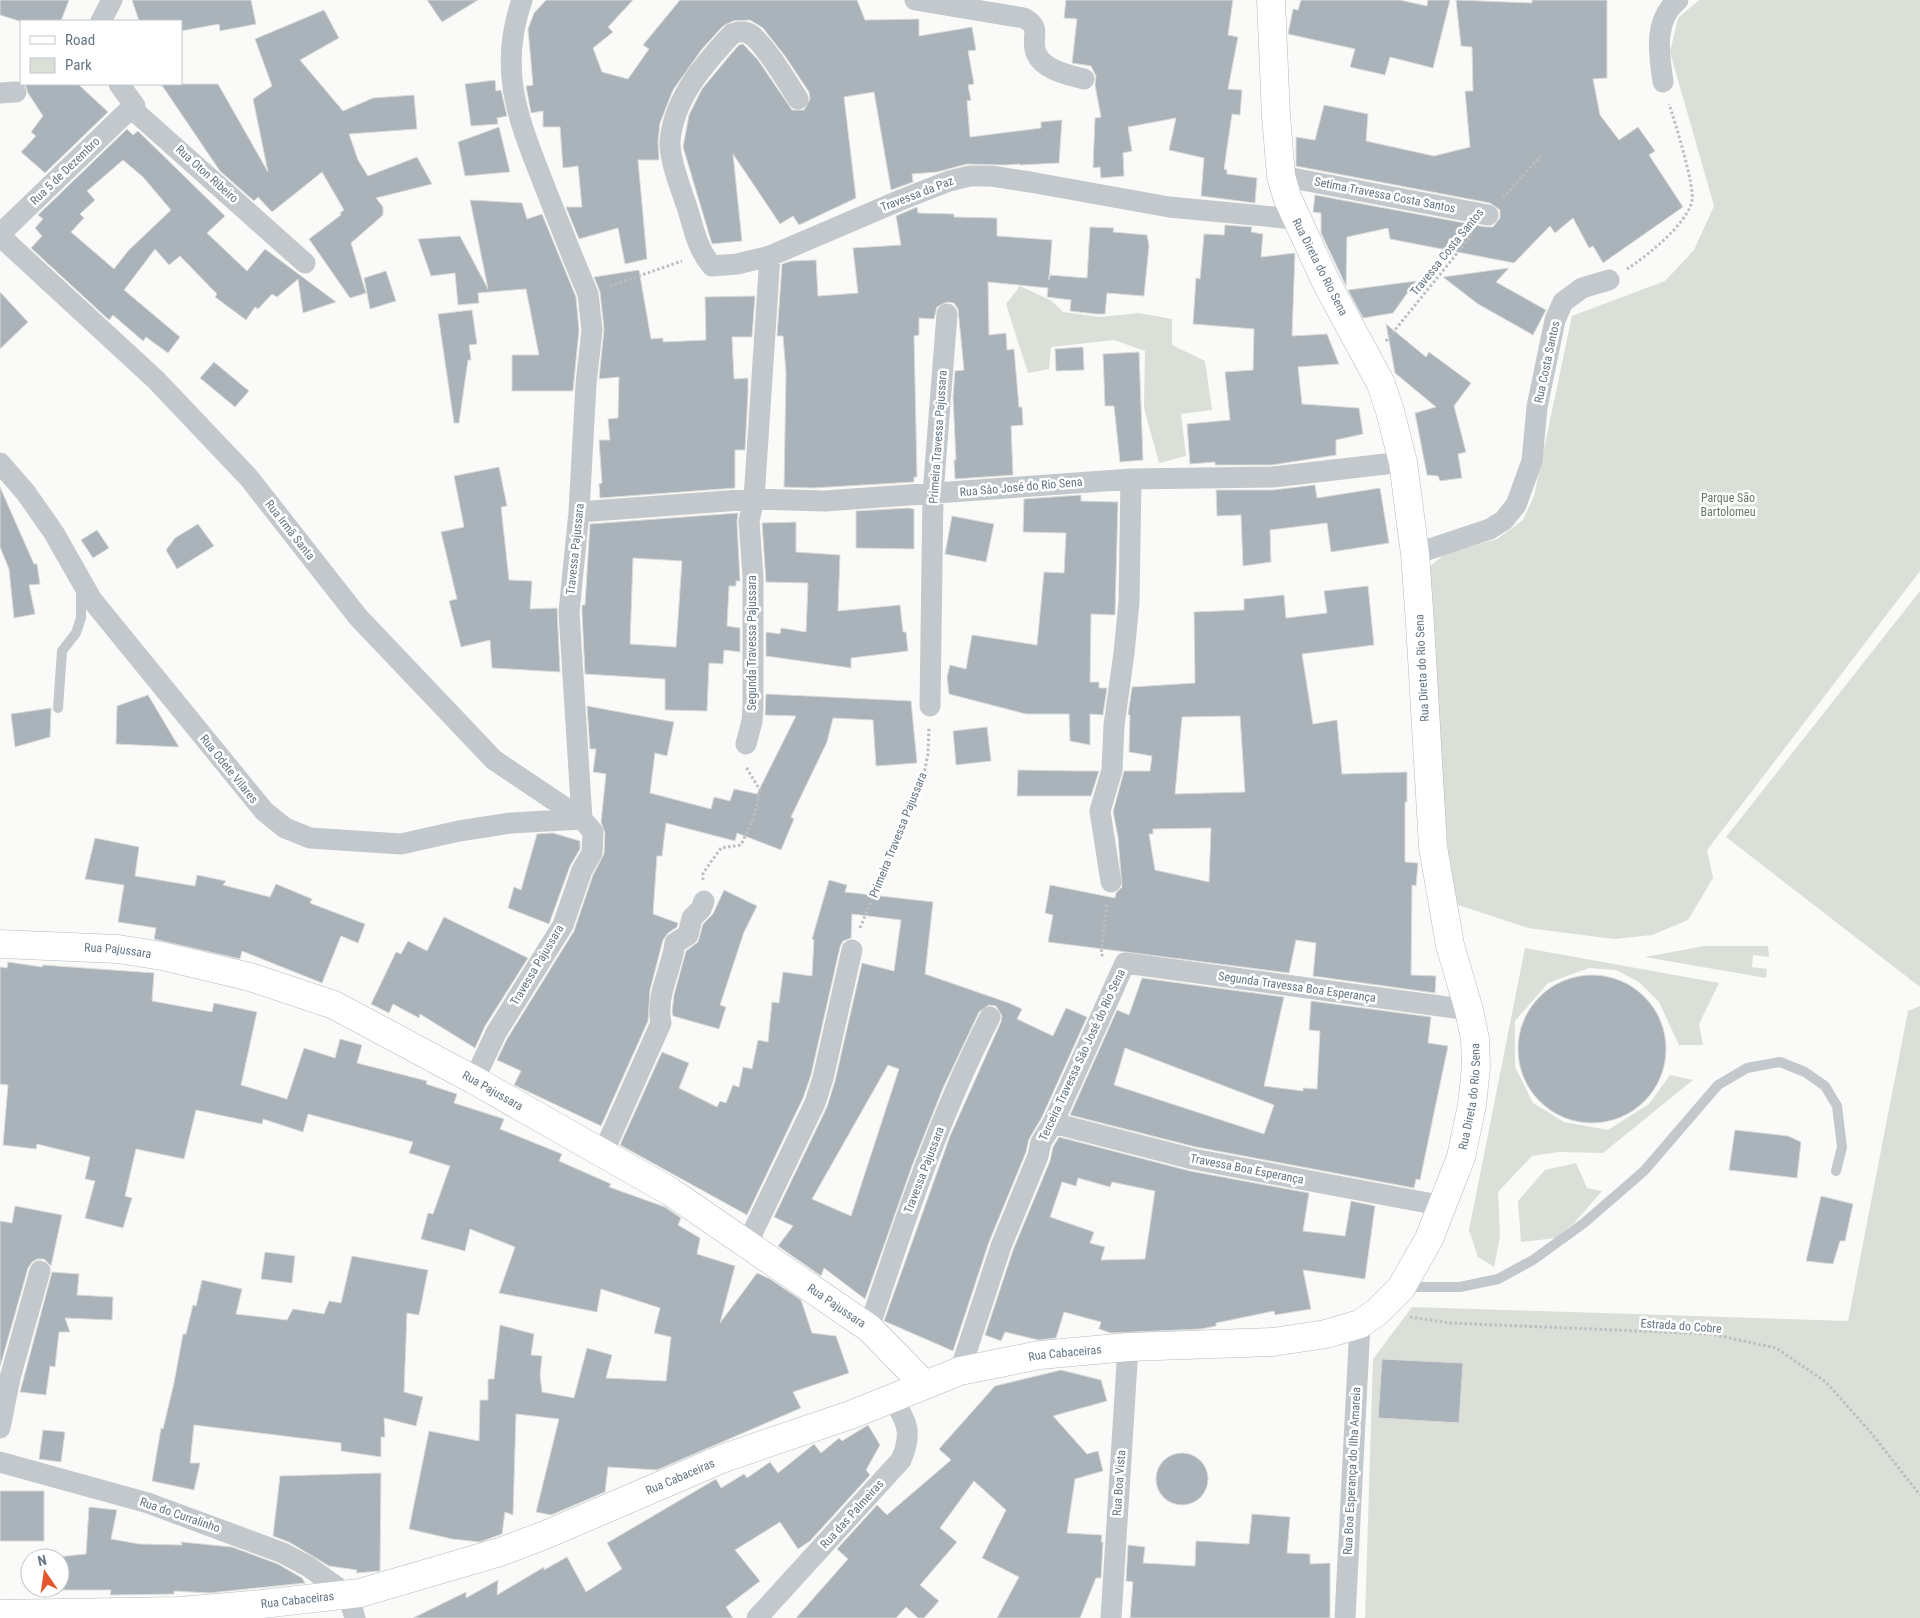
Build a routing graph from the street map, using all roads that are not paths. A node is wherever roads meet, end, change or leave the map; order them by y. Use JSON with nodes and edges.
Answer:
{"nodes":[{"id":1,"x":112,"y":0,"type":"edge"},
{"id":2,"x":522,"y":0,"type":"edge"},
{"id":3,"x":915,"y":0,"type":"edge"},
{"id":4,"x":1271,"y":0,"type":"edge"},
{"id":5,"x":1678,"y":0,"type":"edge"},
{"id":6,"x":102,"y":20,"type":"edge"},
{"id":7,"x":1084,"y":79,"type":"dead end"},
{"id":8,"x":1663,"y":82,"type":"road end"},
{"id":9,"x":119,"y":85,"type":"edge"},
{"id":10,"x":798,"y":99,"type":"dead end"},
{"id":11,"x":131,"y":108,"type":"junction"},
{"id":12,"x":1281,"y":176,"type":"junction"},
{"id":13,"x":1488,"y":215,"type":"road end"},
{"id":14,"x":1295,"y":219,"type":"junction"},
{"id":15,"x":0,"y":235,"type":"edge"},
{"id":16,"x":770,"y":256,"type":"junction"},
{"id":17,"x":305,"y":263,"type":"dead end"},
{"id":18,"x":1609,"y":280,"type":"road end"},
{"id":19,"x":947,"y":314,"type":"dead end"},
{"id":20,"x":1403,"y":462,"type":"junction"},
{"id":21,"x":0,"y":463,"type":"edge"},
{"id":22,"x":1131,"y":478,"type":"junction"},
{"id":23,"x":933,"y":494,"type":"junction"},
{"id":24,"x":754,"y":499,"type":"junction"},
{"id":25,"x":580,"y":512,"type":"junction"},
{"id":26,"x":1415,"y":554,"type":"junction"},
{"id":27,"x":81,"y":582,"type":"junction"},
{"id":28,"x":930,"y":706,"type":"road end"},
{"id":29,"x":58,"y":708,"type":"dead end"},
{"id":30,"x":746,"y":744,"type":"road end"},
{"id":31,"x":582,"y":819,"type":"junction"},
{"id":32,"x":1111,"y":882,"type":"road end"},
{"id":33,"x":704,"y":901,"type":"road end"},
{"id":34,"x":0,"y":944,"type":"edge"},
{"id":35,"x":852,"y":950,"type":"road end"},
{"id":36,"x":1125,"y":963,"type":"joint"},
{"id":37,"x":1469,"y":1010,"type":"junction"},
{"id":38,"x":990,"y":1017,"type":"dead end"},
{"id":39,"x":474,"y":1080,"type":"junction"},
{"id":40,"x":1053,"y":1123,"type":"junction"},
{"id":41,"x":603,"y":1153,"type":"junction"},
{"id":42,"x":1836,"y":1172,"type":"dead end"},
{"id":43,"x":1444,"y":1206,"type":"junction"},
{"id":44,"x":747,"y":1244,"type":"junction"},
{"id":45,"x":40,"y":1272,"type":"dead end"},
{"id":46,"x":1401,"y":1288,"type":"junction"},
{"id":47,"x":1369,"y":1318,"type":"junction"},
{"id":48,"x":868,"y":1328,"type":"junction"},
{"id":49,"x":1128,"y":1347,"type":"junction"},
{"id":50,"x":960,"y":1371,"type":"junction"},
{"id":51,"x":924,"y":1384,"type":"junction"},
{"id":52,"x":892,"y":1398,"type":"junction"},
{"id":53,"x":0,"y":1428,"type":"edge"},
{"id":54,"x":0,"y":1462,"type":"edge"},
{"id":55,"x":352,"y":1607,"type":"edge"},
{"id":56,"x":0,"y":1614,"type":"edge"},
{"id":57,"x":757,"y":1618,"type":"edge"},
{"id":58,"x":1111,"y":1618,"type":"edge"},
{"id":59,"x":1345,"y":1618,"type":"edge"}],
"edges":[{"from":1,"to":6,"type":"street"},
{"from":2,"to":25,"type":"street","name":"Travessa Pajussara"},
{"from":3,"to":7,"type":"street"},
{"from":4,"to":12,"type":"main road","name":"Rua Direta do Rio Sena"},
{"from":5,"to":8,"type":"street"},
{"from":9,"to":11,"type":"street","name":"Rua Oton Ribeiro"},
{"from":10,"to":16,"type":"street","name":"Travessa da Paz"},
{"from":11,"to":15,"type":"street","name":"Rua 5 de Dezembro"},
{"from":11,"to":17,"type":"street","name":"Rua Oton Ribeiro"},
{"from":12,"to":13,"type":"street","name":"Setima Travessa Costa Santos"},
{"from":12,"to":14,"type":"main road","name":"Rua Direta do Rio Sena"},
{"from":14,"to":16,"type":"street","name":"Travessa da Paz"},
{"from":14,"to":20,"type":"main road","name":"Rua Direta do Rio Sena"},
{"from":15,"to":31,"type":"street","name":"Rua Irmã Santa"},
{"from":16,"to":24,"type":"street","name":"Segunda Travessa Pajussara"},
{"from":18,"to":26,"type":"street","name":"Rua Costa Santos"},
{"from":19,"to":23,"type":"street","name":"Primeira Travessa Pajussara"},
{"from":20,"to":22,"type":"street","name":"Rua Sâo José do Rio Sena"},
{"from":20,"to":26,"type":"main road","name":"Rua Direta do Rio Sena"},
{"from":21,"to":27,"type":"street","name":"Rua Odete Vilares"},
{"from":22,"to":23,"type":"street","name":"Rua Sâo José do Rio Sena"},
{"from":22,"to":32,"type":"street"},
{"from":23,"to":24,"type":"street","name":"Rua Sâo José do Rio Sena"},
{"from":23,"to":28,"type":"street","name":"Primeira Travessa Pajussara"},
{"from":24,"to":25,"type":"street","name":"Rua Sâo José do Rio Sena"},
{"from":24,"to":30,"type":"street","name":"Segunda Travessa Pajussara"},
{"from":25,"to":31,"type":"street","name":"Travessa Pajussara"},
{"from":26,"to":37,"type":"main road","name":"Rua Direta do Rio Sena"},
{"from":27,"to":29,"type":"lane"},
{"from":27,"to":31,"type":"street","name":"Rua Odete Vilares"},
{"from":31,"to":39,"type":"street","name":"Travessa Pajussara"},
{"from":33,"to":41,"type":"street"},
{"from":34,"to":39,"type":"main road","name":"Rua Pajussara"},
{"from":35,"to":44,"type":"street"},
{"from":36,"to":37,"type":"street","name":"Segunda Travessa Boa Esperança"},
{"from":36,"to":40,"type":"street","name":"Terceira Travessa São José do Rio Sena"},
{"from":37,"to":43,"type":"main road","name":"Rua Direta do Rio Sena"},
{"from":38,"to":48,"type":"street","name":"Travessa Pajussara"},
{"from":39,"to":41,"type":"main road","name":"Rua Pajussara"},
{"from":40,"to":43,"type":"street","name":"Travessa Boa Esperança"},
{"from":40,"to":50,"type":"street","name":"Terceira Travessa São José do Rio Sena"},
{"from":41,"to":44,"type":"main road","name":"Rua Pajussara"},
{"from":42,"to":46,"type":"lane"},
{"from":43,"to":46,"type":"main road","name":"Rua Direta do Rio Sena"},
{"from":44,"to":48,"type":"main road","name":"Rua Pajussara"},
{"from":45,"to":53,"type":"street"},
{"from":46,"to":47,"type":"main road","name":"Rua Direta do Rio Sena"},
{"from":47,"to":49,"type":"main road","name":"Rua Cabaceiras"},
{"from":47,"to":59,"type":"street","name":"Rua Boa Esperança do Ilha Amareia"},
{"from":48,"to":51,"type":"main road","name":"Rua Pajussara"},
{"from":49,"to":50,"type":"main road","name":"Rua Cabaceiras"},
{"from":49,"to":58,"type":"street","name":"Rua Boa Vista"},
{"from":50,"to":51,"type":"main road","name":"Rua Cabaceiras"},
{"from":51,"to":52,"type":"main road","name":"Rua Cabaceiras"},
{"from":52,"to":55,"type":"main road","name":"Rua Cabaceiras"},
{"from":52,"to":57,"type":"street","name":"Rua das Palmeiras"},
{"from":54,"to":55,"type":"street","name":"Rua do Curralinho"},
{"from":55,"to":56,"type":"main road","name":"Rua Cabaceiras"}]}
